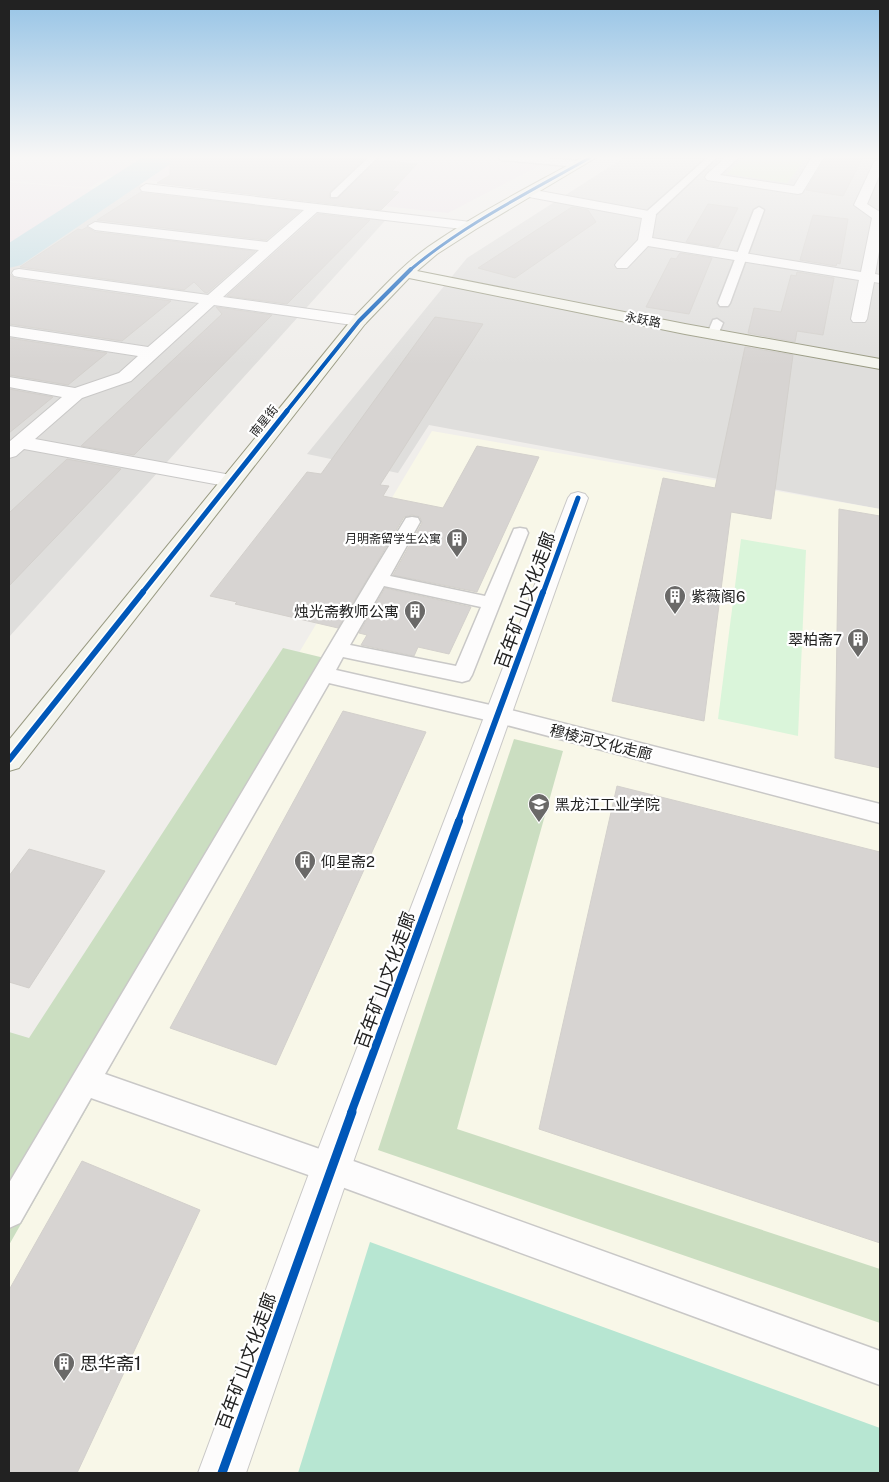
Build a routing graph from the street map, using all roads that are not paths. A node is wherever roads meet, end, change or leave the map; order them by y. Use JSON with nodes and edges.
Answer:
{"nodes":[{"id":1,"x":96,"y":226,"type":"edge"},
{"id":2,"x":294,"y":226,"type":"edge"},
{"id":3,"x":471,"y":226,"type":"edge"},
{"id":4,"x":647,"y":226,"type":"edge"},
{"id":5,"x":753,"y":226,"type":"edge"},
{"id":6,"x":878,"y":226,"type":"edge"},
{"id":7,"x":645,"y":241,"type":"junction"},
{"id":8,"x":271,"y":247,"type":"junction"},
{"id":9,"x":741,"y":257,"type":"junction"},
{"id":10,"x":622,"y":265,"type":"dead end"},
{"id":11,"x":19,"y":273,"type":"dead end"},
{"id":12,"x":406,"y":273,"type":"junction"},
{"id":13,"x":874,"y":278,"type":"edge"},
{"id":14,"x":211,"y":300,"type":"junction"},
{"id":15,"x":724,"y":303,"type":"dead end"},
{"id":16,"x":860,"y":319,"type":"dead end"},
{"id":17,"x":359,"y":321,"type":"junction"},
{"id":18,"x":9,"y":331,"type":"edge"},
{"id":19,"x":152,"y":353,"type":"junction"},
{"id":20,"x":880,"y":364,"type":"edge"},
{"id":21,"x":9,"y":382,"type":"edge"},
{"id":22,"x":76,"y":394,"type":"junction"},
{"id":23,"x":14,"y":447,"type":"edge"},
{"id":24,"x":231,"y":481,"type":"junction"},
{"id":25,"x":578,"y":498,"type":"dead end"},
{"id":26,"x":412,"y":522,"type":"dead end"},
{"id":27,"x":520,"y":533,"type":"dead end"},
{"id":28,"x":378,"y":579,"type":"junction"},
{"id":29,"x":491,"y":603,"type":"junction"},
{"id":30,"x":337,"y":649,"type":"junction"},
{"id":31,"x":322,"y":674,"type":"junction"},
{"id":32,"x":499,"y":715,"type":"junction"},
{"id":33,"x":16,"y":740,"type":"edge"},
{"id":34,"x":9,"y":760,"type":"edge"},
{"id":35,"x":880,"y":814,"type":"edge"},
{"id":36,"x":84,"y":1081,"type":"junction"},
{"id":37,"x":331,"y":1168,"type":"junction"},
{"id":38,"x":9,"y":1212,"type":"edge"},
{"id":39,"x":880,"y":1368,"type":"edge"},
{"id":40,"x":222,"y":1473,"type":"edge"}],
"edges":[{"from":1,"to":8,"type":"street"},
{"from":2,"to":8,"type":"street"},
{"from":3,"to":12,"type":"street","name":"南星街"},
{"from":4,"to":7,"type":"street"},
{"from":5,"to":9,"type":"lane"},
{"from":6,"to":13,"type":"street"},
{"from":7,"to":9,"type":"street"},
{"from":7,"to":10,"type":"street"},
{"from":8,"to":14,"type":"street"},
{"from":9,"to":13,"type":"street"},
{"from":9,"to":15,"type":"lane"},
{"from":11,"to":14,"type":"street"},
{"from":12,"to":17,"type":"street","name":"南星街"},
{"from":12,"to":20,"type":"street","name":"永跃路"},
{"from":13,"to":16,"type":"street"},
{"from":14,"to":17,"type":"street"},
{"from":14,"to":19,"type":"street"},
{"from":17,"to":24,"type":"street","name":"南星街"},
{"from":18,"to":19,"type":"street"},
{"from":19,"to":22,"type":"street"},
{"from":21,"to":22,"type":"street"},
{"from":22,"to":23,"type":"street"},
{"from":23,"to":24,"type":"street"},
{"from":24,"to":33,"type":"street","name":"南星街"},
{"from":25,"to":32,"type":"street","name":"百年矿山文化走廊"},
{"from":26,"to":28,"type":"lane"},
{"from":27,"to":29,"type":"lane"},
{"from":28,"to":29,"type":"lane"},
{"from":28,"to":30,"type":"lane"},
{"from":29,"to":30,"type":"lane"},
{"from":30,"to":31,"type":"lane"},
{"from":31,"to":32,"type":"lane","name":"穆棱河文化走廊"},
{"from":31,"to":36,"type":"lane"},
{"from":32,"to":35,"type":"lane","name":"穆棱河文化走廊"},
{"from":32,"to":37,"type":"street","name":"百年矿山文化走廊"},
{"from":33,"to":34,"type":"street","name":"南星街"},
{"from":36,"to":37,"type":"lane"},
{"from":36,"to":38,"type":"lane"},
{"from":37,"to":39,"type":"lane"},
{"from":37,"to":40,"type":"street","name":"百年矿山文化走廊"}]}
